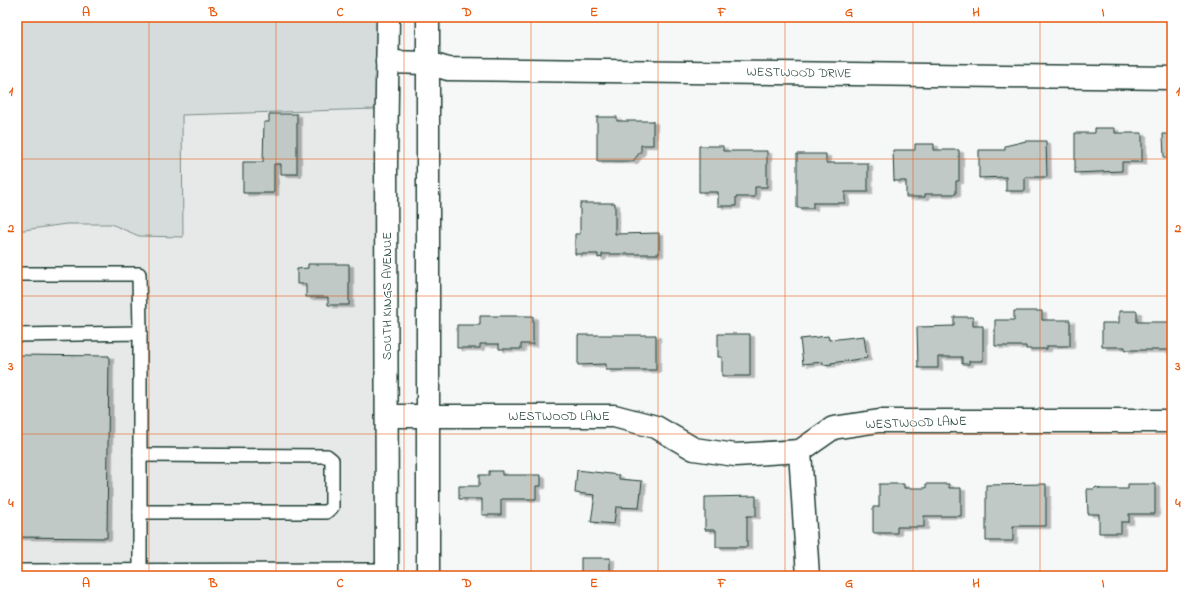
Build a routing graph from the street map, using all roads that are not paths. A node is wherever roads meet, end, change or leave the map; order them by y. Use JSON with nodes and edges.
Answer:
{"nodes":[{"id":1,"x":388,"y":17,"type":"edge"},
{"id":2,"x":428,"y":17,"type":"edge"},
{"id":3,"x":388,"y":62,"type":"junction"},
{"id":4,"x":428,"y":63,"type":"junction"},
{"id":5,"x":1172,"y":78,"type":"edge"},
{"id":6,"x":17,"y":274,"type":"edge"},
{"id":7,"x":140,"y":333,"type":"junction"},
{"id":8,"x":17,"y":335,"type":"edge"},
{"id":9,"x":387,"y":416,"type":"junction"},
{"id":10,"x":428,"y":416,"type":"junction"},
{"id":11,"x":1172,"y":421,"type":"edge"},
{"id":12,"x":800,"y":451,"type":"junction"},
{"id":13,"x":140,"y":455,"type":"junction"},
{"id":14,"x":140,"y":512,"type":"junction"},
{"id":15,"x":17,"y":571,"type":"edge"},
{"id":16,"x":387,"y":573,"type":"edge"},
{"id":17,"x":140,"y":574,"type":"edge"},
{"id":18,"x":428,"y":576,"type":"edge"},
{"id":19,"x":808,"y":576,"type":"edge"}],
"edges":[{"from":1,"to":3,"type":"street","name":"SOUTH KINGS AVENUE"},
{"from":2,"to":4,"type":"street"},
{"from":3,"to":4,"type":"street","name":"WESTWOOD DRIVE"},
{"from":3,"to":9,"type":"street","name":"SOUTH KINGS AVENUE"},
{"from":4,"to":5,"type":"street","name":"WESTWOOD DRIVE"},
{"from":4,"to":10,"type":"street"},
{"from":6,"to":7,"type":"lane"},
{"from":7,"to":8,"type":"lane"},
{"from":7,"to":13,"type":"lane"},
{"from":9,"to":10,"type":"street","name":"WESTWOOD LANE"},
{"from":9,"to":16,"type":"street","name":"SOUTH KINGS AVENUE"},
{"from":10,"to":12,"type":"street","name":"WESTWOOD LANE"},
{"from":10,"to":18,"type":"street"},
{"from":11,"to":12,"type":"street","name":"WESTWOOD LANE"},
{"from":12,"to":19,"type":"street"},
{"from":13,"to":14,"type":"lane"},
{"from":13,"to":14,"type":"lane"},
{"from":14,"to":17,"type":"lane"},
{"from":15,"to":17,"type":"lane"},
{"from":16,"to":17,"type":"lane"}]}
